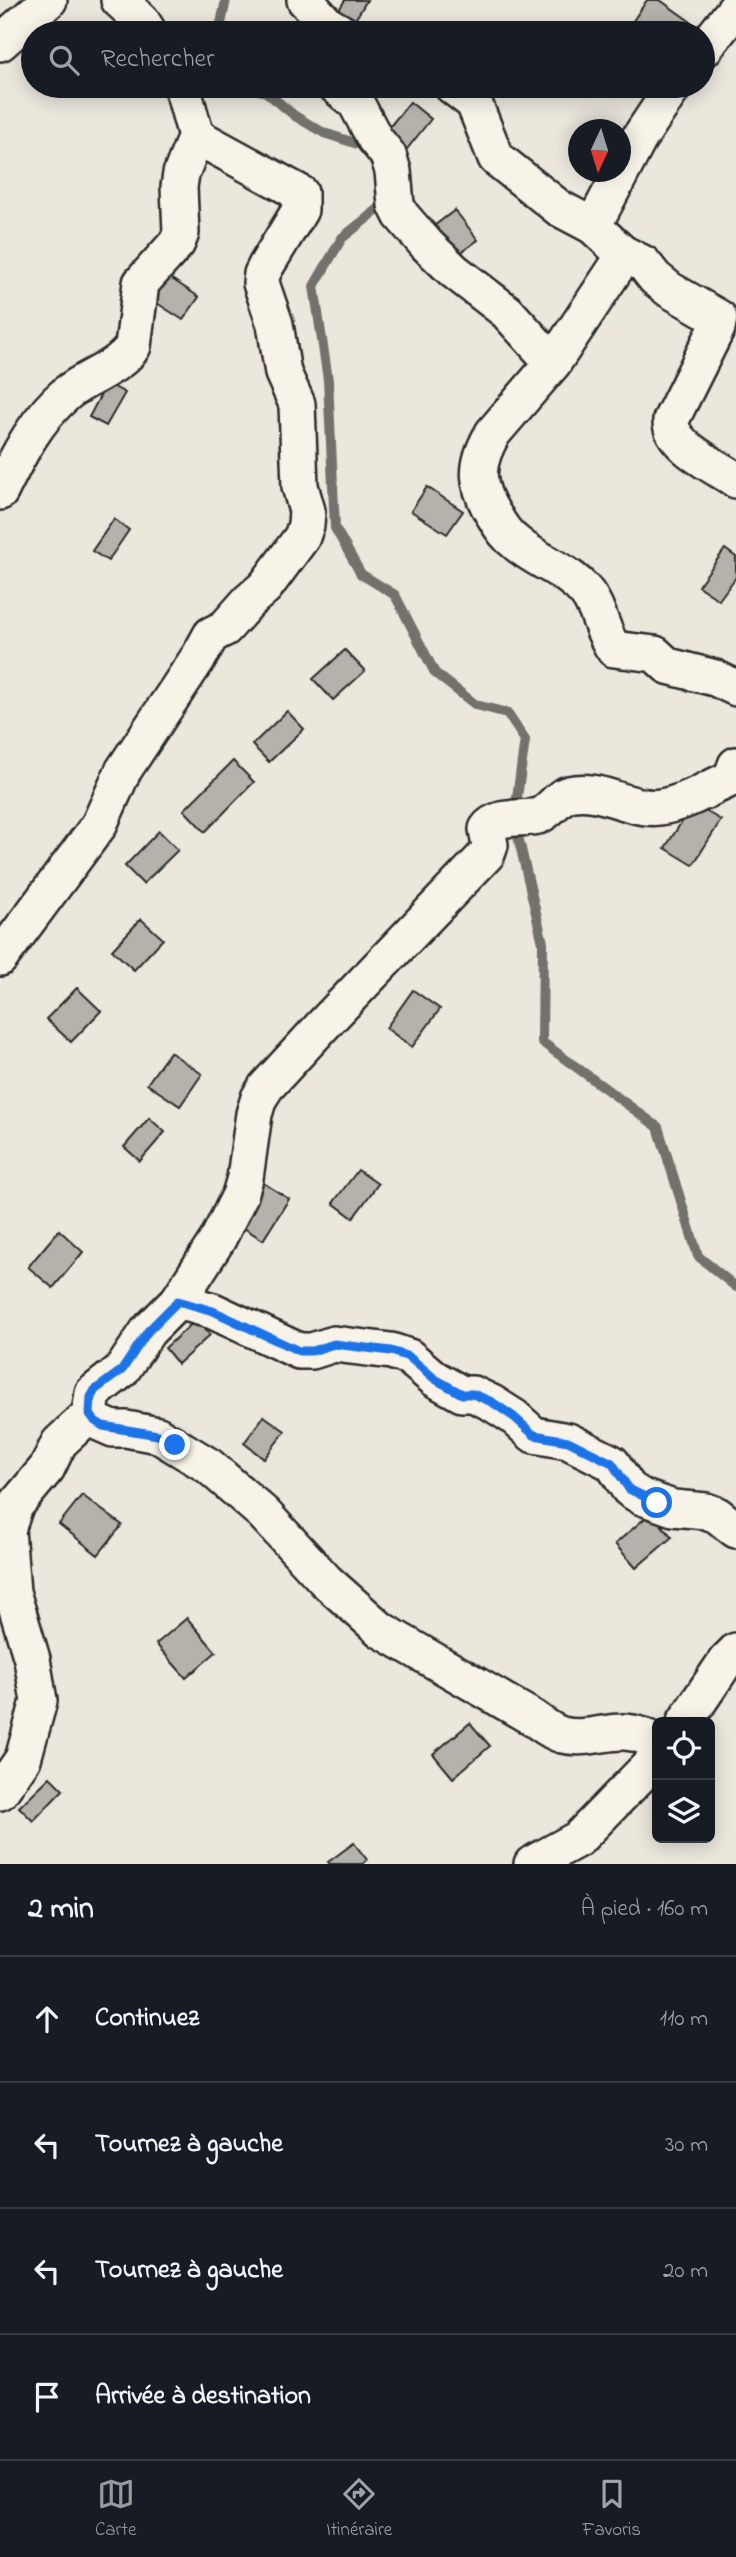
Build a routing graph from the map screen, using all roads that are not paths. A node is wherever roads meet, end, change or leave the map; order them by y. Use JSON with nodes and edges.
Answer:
{"nodes":[{"id":1,"x":49,"y":0,"type":"edge"},
{"id":2,"x":119,"y":0,"type":"edge"},
{"id":3,"x":305,"y":0,"type":"edge"},
{"id":4,"x":736,"y":8,"type":"edge"},
{"id":5,"x":25,"y":21,"type":"edge"},
{"id":6,"x":142,"y":21,"type":"edge"},
{"id":7,"x":323,"y":21,"type":"edge"},
{"id":8,"x":21,"y":25,"type":"edge"},
{"id":9,"x":715,"y":35,"type":"edge"},
{"id":10,"x":0,"y":43,"type":"edge"},
{"id":11,"x":185,"y":98,"type":"edge"},
{"id":12,"x":350,"y":98,"type":"edge"},
{"id":13,"x":468,"y":98,"type":"edge"},
{"id":14,"x":666,"y":98,"type":"edge"},
{"id":15,"x":196,"y":136,"type":"junction"},
{"id":16,"x":593,"y":226,"type":"junction"},
{"id":17,"x":622,"y":253,"type":"junction"},
{"id":18,"x":553,"y":363,"type":"junction"},
{"id":19,"x":736,"y":480,"type":"edge"},
{"id":20,"x":0,"y":492,"type":"edge"},
{"id":21,"x":736,"y":688,"type":"edge"},
{"id":22,"x":736,"y":765,"type":"edge"},
{"id":23,"x":0,"y":958,"type":"edge"},
{"id":24,"x":178,"y":1301,"type":"junction"},
{"id":25,"x":90,"y":1414,"type":"junction"},
{"id":26,"x":736,"y":1530,"type":"edge"},
{"id":27,"x":6,"y":1583,"type":"edge"},
{"id":28,"x":736,"y":1651,"type":"edge"},
{"id":29,"x":688,"y":1717,"type":"edge"},
{"id":30,"x":652,"y":1740,"type":"edge"},
{"id":31,"x":652,"y":1763,"type":"edge"},
{"id":32,"x":0,"y":1792,"type":"edge"},
{"id":33,"x":532,"y":1864,"type":"edge"}],
"edges":[{"from":1,"to":5,"type":"street"},
{"from":2,"to":6,"type":"street"},
{"from":3,"to":7,"type":"street"},
{"from":4,"to":9,"type":"street"},
{"from":8,"to":10,"type":"street"},
{"from":11,"to":15,"type":"street"},
{"from":12,"to":18,"type":"street"},
{"from":13,"to":16,"type":"street"},
{"from":14,"to":16,"type":"street"},
{"from":15,"to":20,"type":"street"},
{"from":15,"to":23,"type":"street"},
{"from":16,"to":17,"type":"street"},
{"from":17,"to":18,"type":"street"},
{"from":17,"to":19,"type":"street"},
{"from":18,"to":21,"type":"street"},
{"from":22,"to":24,"type":"street"},
{"from":24,"to":25,"type":"street"},
{"from":24,"to":26,"type":"street"},
{"from":25,"to":27,"type":"street"},
{"from":25,"to":30,"type":"street"},
{"from":27,"to":32,"type":"street"},
{"from":28,"to":29,"type":"street"},
{"from":31,"to":33,"type":"street"}]}
